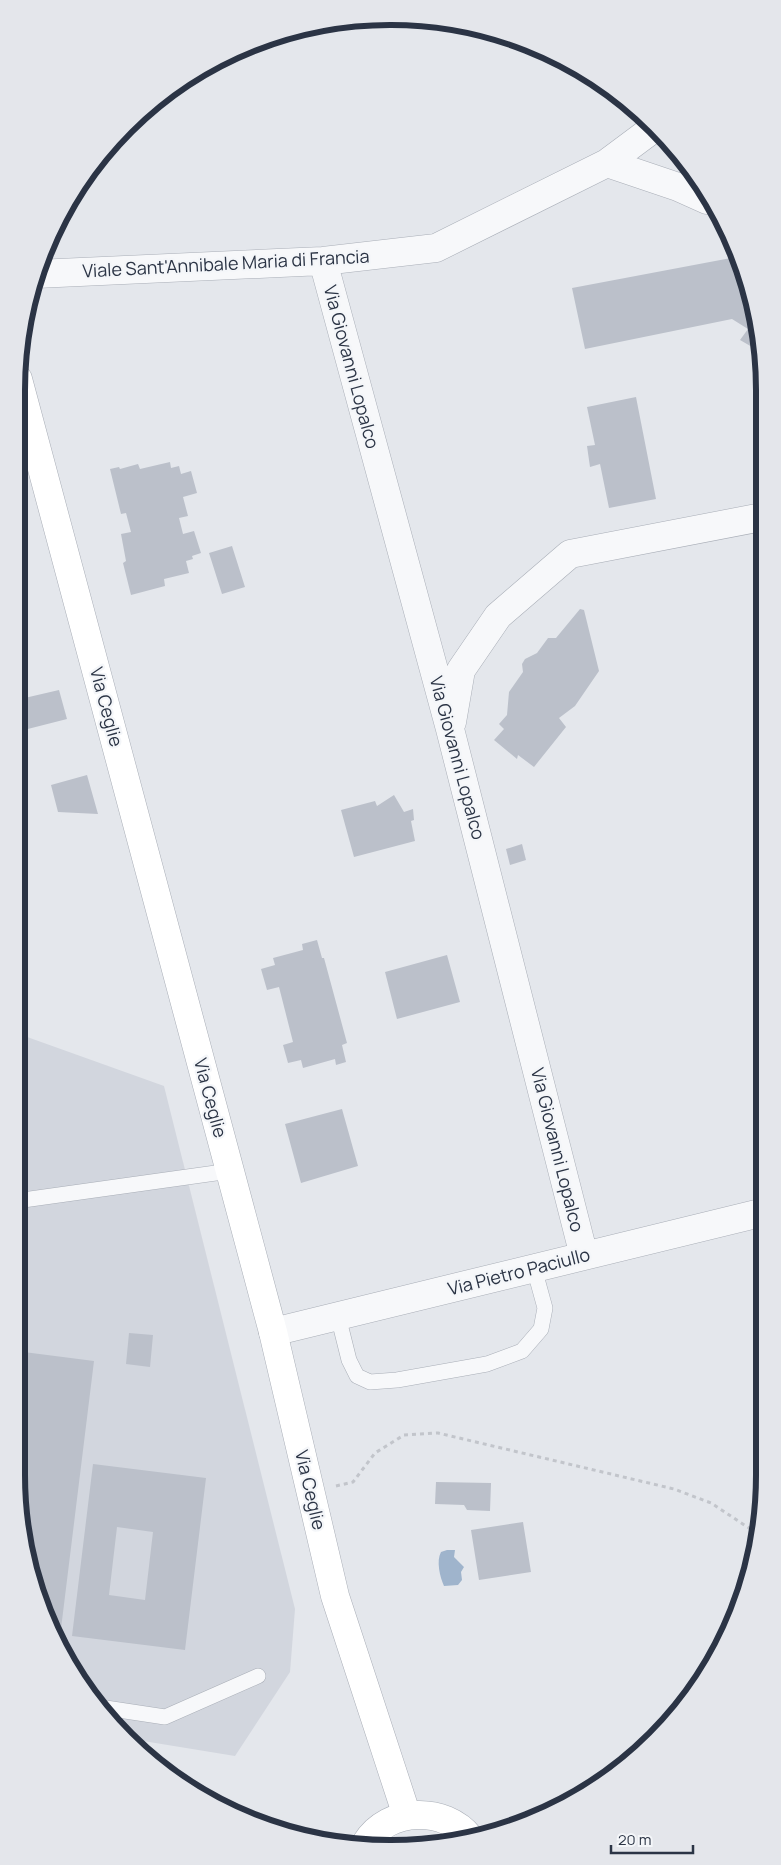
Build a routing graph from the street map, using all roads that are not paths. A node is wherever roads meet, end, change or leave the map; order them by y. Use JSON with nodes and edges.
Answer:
{"nodes":[{"id":1,"x":649,"y":132,"type":"edge"},
{"id":2,"x":607,"y":163,"type":"junction"},
{"id":3,"x":700,"y":197,"type":"edge"},
{"id":4,"x":323,"y":261,"type":"junction"},
{"id":5,"x":44,"y":274,"type":"edge"},
{"id":6,"x":25,"y":405,"type":"edge"},
{"id":7,"x":756,"y":518,"type":"edge"},
{"id":8,"x":450,"y":729,"type":"junction"},
{"id":9,"x":230,"y":1171,"type":"junction"},
{"id":10,"x":25,"y":1200,"type":"edge"},
{"id":11,"x":756,"y":1214,"type":"edge"},
{"id":12,"x":584,"y":1256,"type":"junction"},
{"id":13,"x":534,"y":1268,"type":"junction"},
{"id":14,"x":338,"y":1316,"type":"junction"},
{"id":15,"x":273,"y":1332,"type":"junction"},
{"id":16,"x":258,"y":1676,"type":"dead end"},
{"id":17,"x":111,"y":1709,"type":"edge"},
{"id":18,"x":407,"y":1816,"type":"junction"},
{"id":19,"x":464,"y":1833,"type":"edge"},
{"id":20,"x":369,"y":1839,"type":"edge"}],
"edges":[{"from":1,"to":2,"type":"street","name":"Viale Sant'Annibale Maria di Francia"},
{"from":2,"to":3,"type":"street"},
{"from":2,"to":4,"type":"street","name":"Viale Sant'Annibale Maria di Francia"},
{"from":4,"to":5,"type":"street","name":"Viale Sant'Annibale Maria di Francia"},
{"from":4,"to":8,"type":"street","name":"Via Giovanni Lopalco"},
{"from":6,"to":9,"type":"main road","name":"Via Ceglie"},
{"from":7,"to":8,"type":"street"},
{"from":8,"to":12,"type":"street","name":"Via Giovanni Lopalco"},
{"from":9,"to":10,"type":"lane"},
{"from":9,"to":15,"type":"main road","name":"Via Ceglie"},
{"from":11,"to":12,"type":"street","name":"Via Pietro Paciullo"},
{"from":12,"to":13,"type":"street","name":"Via Pietro Paciullo"},
{"from":13,"to":14,"type":"street","name":"Via Pietro Paciullo"},
{"from":13,"to":14,"type":"lane"},
{"from":14,"to":15,"type":"street","name":"Via Pietro Paciullo"},
{"from":15,"to":18,"type":"main road","name":"Via Ceglie"},
{"from":16,"to":17,"type":"lane"},
{"from":18,"to":19,"type":"main road"},
{"from":18,"to":20,"type":"main road"}]}
